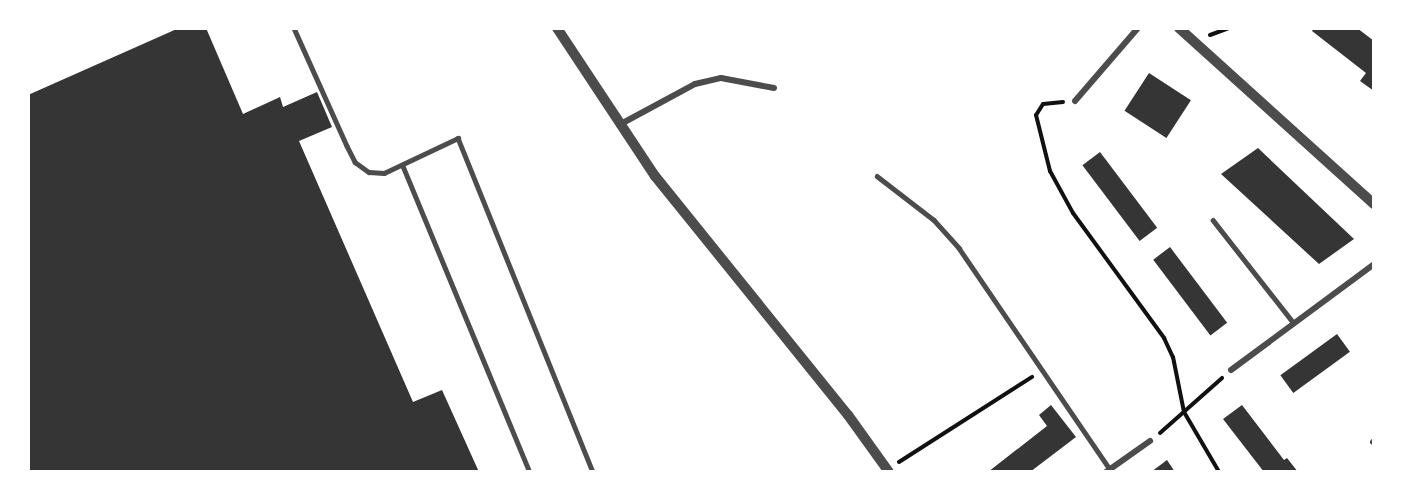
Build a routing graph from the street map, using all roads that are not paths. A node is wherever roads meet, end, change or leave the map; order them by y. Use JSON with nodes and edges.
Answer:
{"nodes":[{"id":1,"x":294,"y":28,"type":"edge"},
{"id":2,"x":556,"y":28,"type":"edge"},
{"id":3,"x":1138,"y":28,"type":"edge"},
{"id":4,"x":1179,"y":28,"type":"edge"},
{"id":5,"x":774,"y":88,"type":"dead end"},
{"id":6,"x":1075,"y":101,"type":"road end"},
{"id":7,"x":619,"y":125,"type":"junction"},
{"id":8,"x":403,"y":166,"type":"junction"},
{"id":9,"x":877,"y":176,"type":"dead end"},
{"id":10,"x":1374,"y":204,"type":"edge"},
{"id":11,"x":1213,"y":220,"type":"dead end"},
{"id":12,"x":1374,"y":264,"type":"edge"},
{"id":13,"x":1293,"y":322,"type":"junction"},
{"id":14,"x":1231,"y":370,"type":"road end"},
{"id":15,"x":1150,"y":441,"type":"road end"},
{"id":16,"x":1108,"y":470,"type":"edge"},
{"id":17,"x":530,"y":471,"type":"edge"},
{"id":18,"x":593,"y":471,"type":"edge"},
{"id":19,"x":888,"y":471,"type":"edge"}],
"edges":[{"from":1,"to":8,"type":"lane"},
{"from":2,"to":7,"type":"street"},
{"from":3,"to":6,"type":"street"},
{"from":4,"to":10,"type":"street"},
{"from":5,"to":7,"type":"street"},
{"from":7,"to":19,"type":"street"},
{"from":8,"to":17,"type":"lane"},
{"from":8,"to":18,"type":"lane"},
{"from":9,"to":16,"type":"lane"},
{"from":11,"to":13,"type":"lane"},
{"from":12,"to":13,"type":"street"},
{"from":13,"to":14,"type":"street"},
{"from":15,"to":16,"type":"street"}]}
